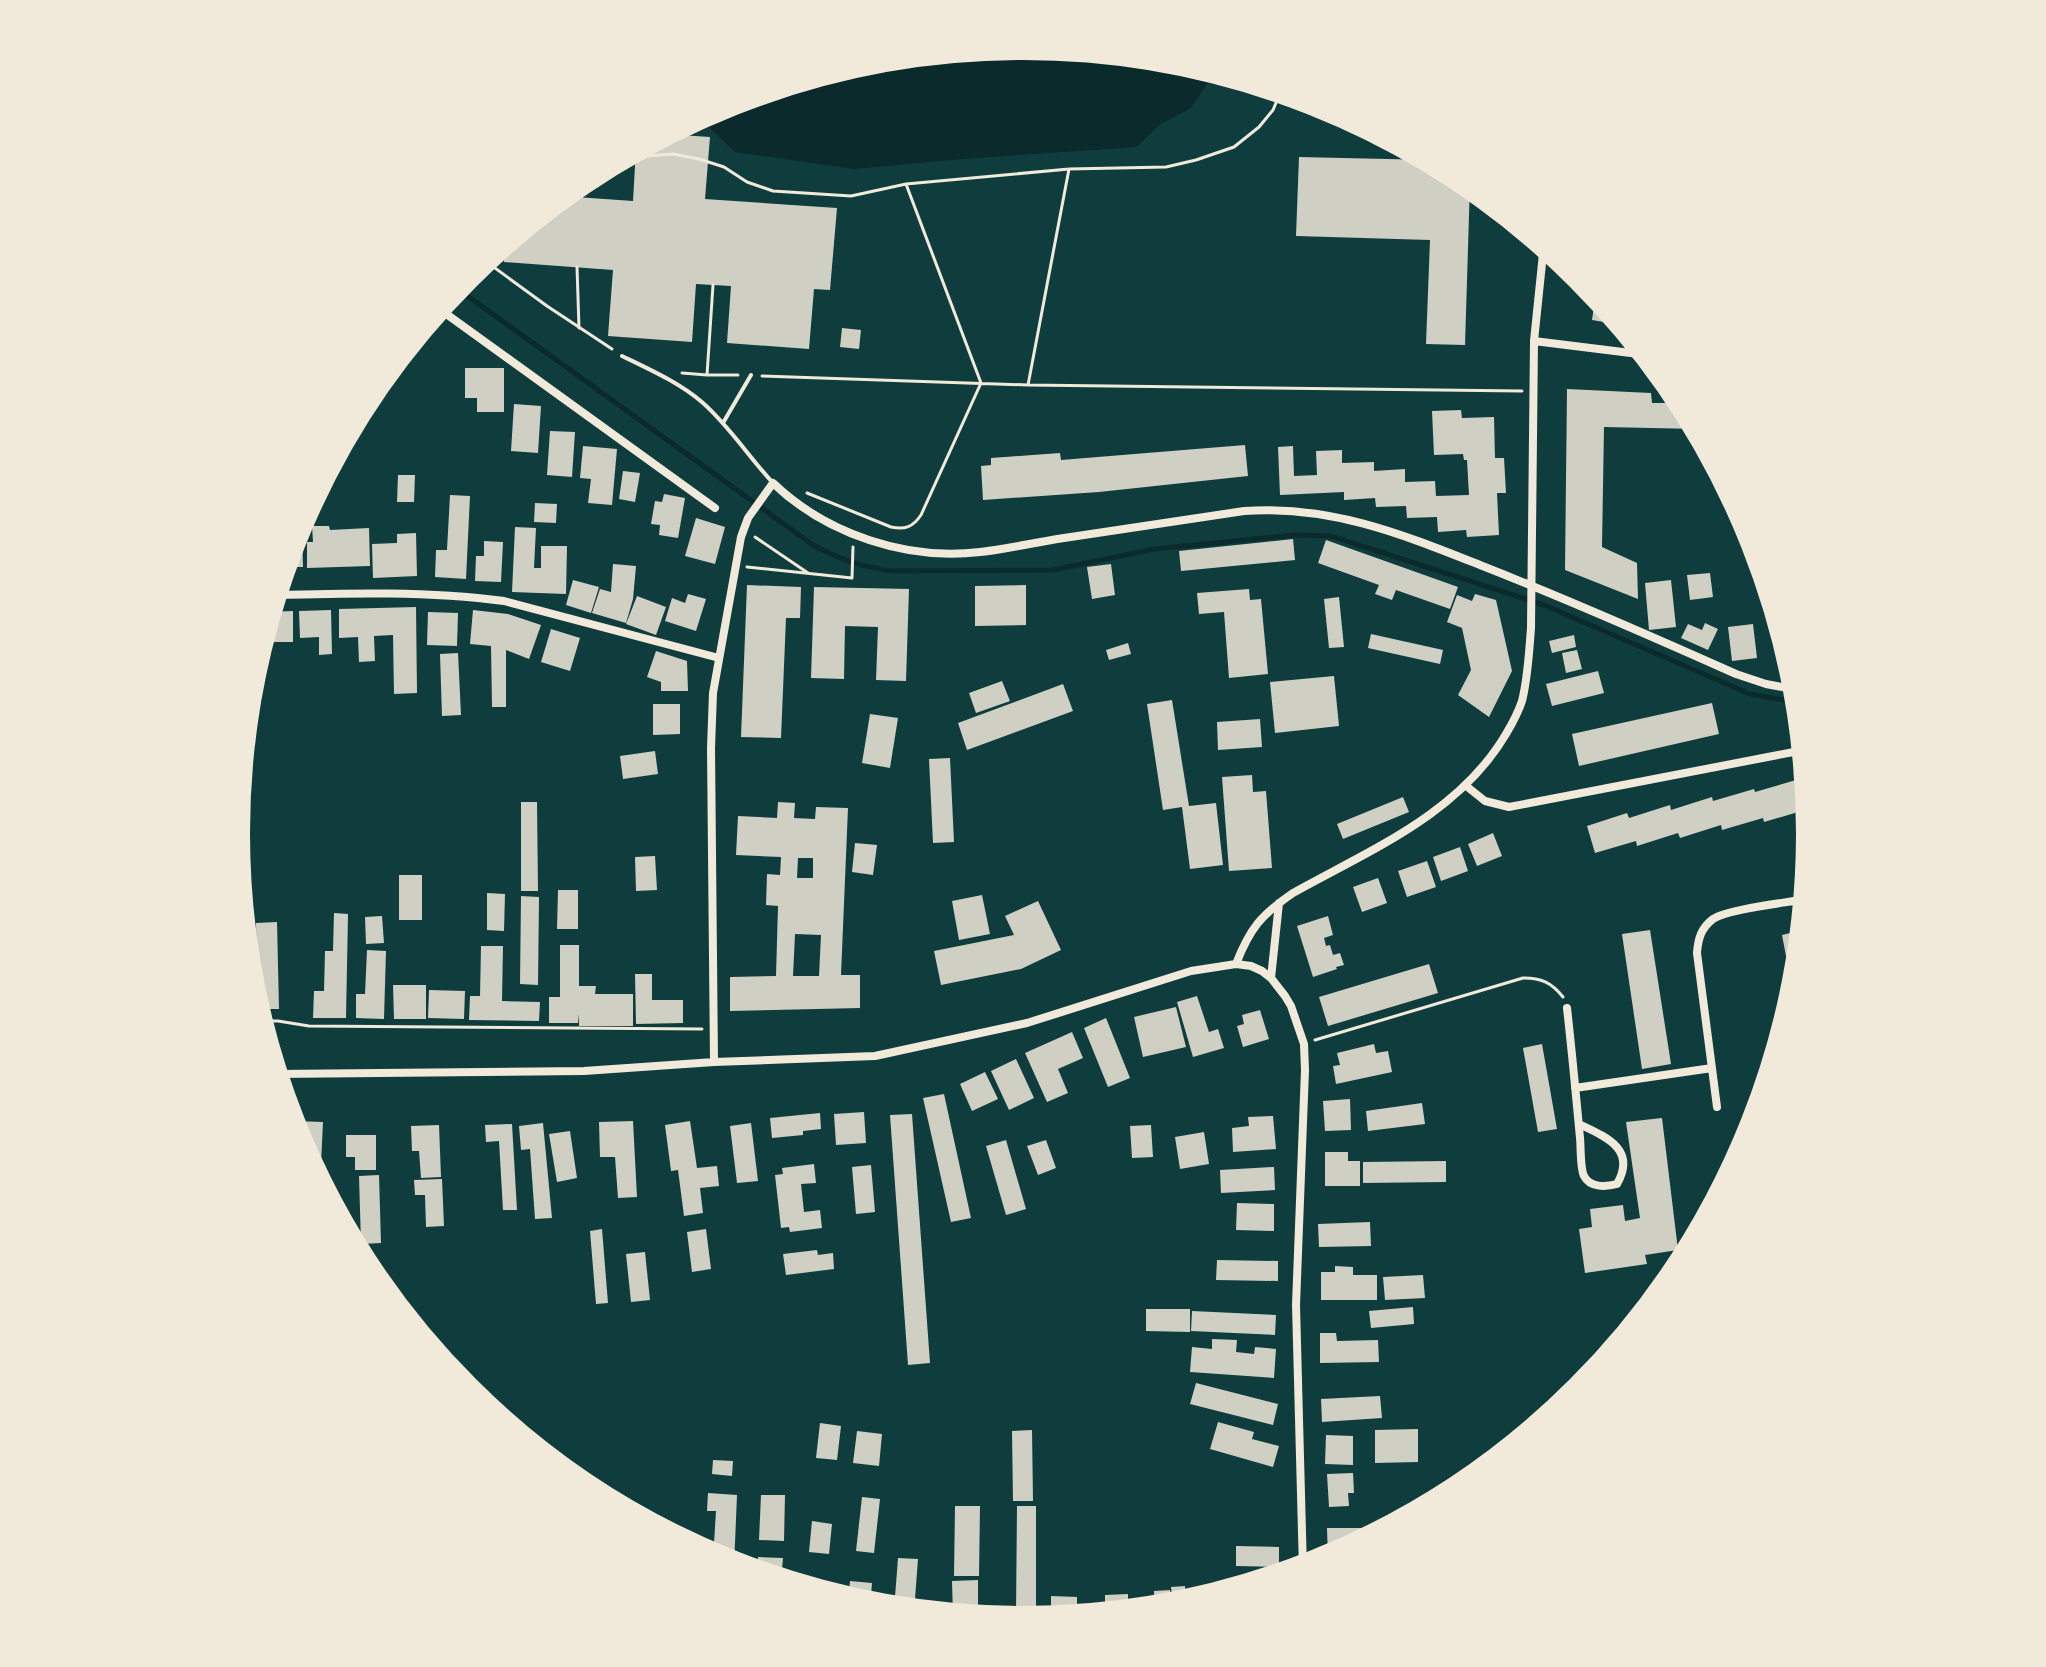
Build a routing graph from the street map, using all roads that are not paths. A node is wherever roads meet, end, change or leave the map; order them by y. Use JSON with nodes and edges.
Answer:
{"nodes":[{"id":1,"x":1543,"y":258,"type":"edge"},
{"id":2,"x":447,"y":315,"type":"edge"},
{"id":3,"x":1534,"y":341,"type":"junction"},
{"id":4,"x":1632,"y":353,"type":"edge"},
{"id":5,"x":622,"y":356,"type":"road end"},
{"id":6,"x":751,"y":375,"type":"road end"},
{"id":7,"x":723,"y":423,"type":"junction"},
{"id":8,"x":773,"y":483,"type":"junction"},
{"id":9,"x":715,"y":508,"type":"dead end"},
{"id":10,"x":1530,"y":584,"type":"junction"},
{"id":11,"x":286,"y":595,"type":"edge"},
{"id":12,"x":719,"y":658,"type":"junction"},
{"id":13,"x":1785,"y":688,"type":"edge"},
{"id":14,"x":1794,"y":752,"type":"edge"},
{"id":15,"x":1465,"y":785,"type":"junction"},
{"id":16,"x":1795,"y":901,"type":"edge"},
{"id":17,"x":1280,"y":902,"type":"junction"},
{"id":18,"x":1236,"y":964,"type":"junction"},
{"id":19,"x":1271,"y":978,"type":"junction"},
{"id":20,"x":1567,"y":1008,"type":"road end"},
{"id":21,"x":714,"y":1062,"type":"junction"},
{"id":22,"x":1712,"y":1068,"type":"junction"},
{"id":23,"x":286,"y":1074,"type":"edge"},
{"id":24,"x":1575,"y":1088,"type":"junction"},
{"id":25,"x":1717,"y":1107,"type":"dead end"},
{"id":26,"x":1579,"y":1124,"type":"junction"},
{"id":27,"x":1303,"y":1557,"type":"edge"}],
"edges":[{"from":1,"to":3,"type":"street"},
{"from":2,"to":9,"type":"street"},
{"from":3,"to":4,"type":"street"},
{"from":3,"to":10,"type":"street"},
{"from":5,"to":7,"type":"lane"},
{"from":6,"to":7,"type":"lane"},
{"from":7,"to":8,"type":"lane"},
{"from":8,"to":10,"type":"street"},
{"from":8,"to":12,"type":"street"},
{"from":10,"to":13,"type":"street"},
{"from":10,"to":15,"type":"street"},
{"from":11,"to":12,"type":"street"},
{"from":12,"to":21,"type":"street"},
{"from":14,"to":15,"type":"street"},
{"from":15,"to":17,"type":"street"},
{"from":16,"to":22,"type":"street"},
{"from":17,"to":18,"type":"street"},
{"from":17,"to":19,"type":"street"},
{"from":18,"to":19,"type":"street"},
{"from":18,"to":21,"type":"street"},
{"from":19,"to":27,"type":"street"},
{"from":20,"to":24,"type":"street"},
{"from":21,"to":23,"type":"street"},
{"from":22,"to":24,"type":"street"},
{"from":22,"to":25,"type":"street"},
{"from":24,"to":26,"type":"street"},
{"from":26,"to":26,"type":"street"}]}
